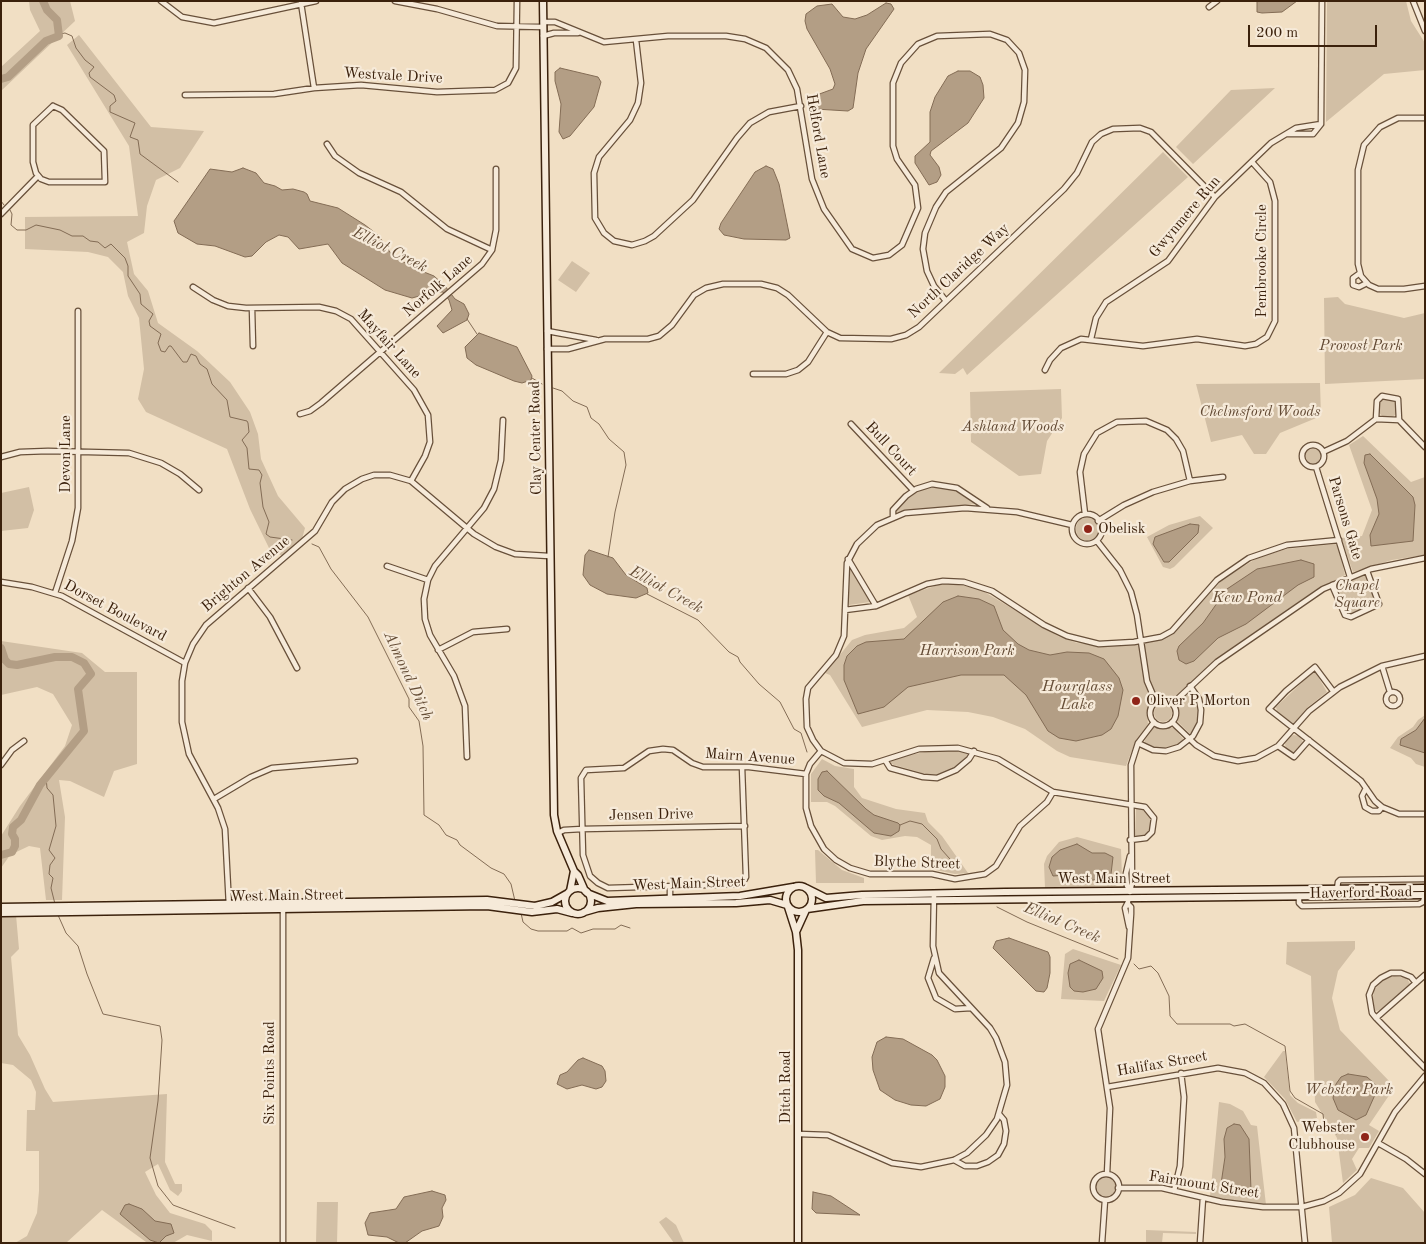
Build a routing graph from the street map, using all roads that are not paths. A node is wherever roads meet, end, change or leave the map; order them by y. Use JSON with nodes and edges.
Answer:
{"nodes":[{"id":1,"x":161,"y":1,"type":"edge"},
{"id":2,"x":316,"y":1,"type":"edge"},
{"id":3,"x":395,"y":1,"type":"edge"},
{"id":4,"x":438,"y":1,"type":"edge"},
{"id":5,"x":517,"y":1,"type":"edge"},
{"id":6,"x":543,"y":1,"type":"edge"},
{"id":7,"x":1217,"y":1,"type":"edge"},
{"id":8,"x":1322,"y":1,"type":"edge"},
{"id":9,"x":1413,"y":1,"type":"edge"},
{"id":10,"x":301,"y":2,"type":"edge"},
{"id":11,"x":1209,"y":7,"type":"dead end"},
{"id":12,"x":437,"y":9,"type":"junction"},
{"id":13,"x":543,"y":24,"type":"junction"},
{"id":14,"x":517,"y":27,"type":"junction"},
{"id":15,"x":1425,"y":31,"type":"edge"},
{"id":16,"x":579,"y":33,"type":"junction"},
{"id":17,"x":544,"y":36,"type":"junction"},
{"id":18,"x":636,"y":40,"type":"junction"},
{"id":19,"x":314,"y":88,"type":"junction"},
{"id":20,"x":185,"y":95,"type":"dead end"},
{"id":21,"x":801,"y":106,"type":"junction"},
{"id":22,"x":1425,"y":118,"type":"edge"},
{"id":23,"x":1321,"y":123,"type":"junction"},
{"id":24,"x":1286,"y":134,"type":"junction"},
{"id":25,"x":327,"y":144,"type":"dead end"},
{"id":26,"x":1252,"y":162,"type":"junction"},
{"id":27,"x":496,"y":169,"type":"dead end"},
{"id":28,"x":38,"y":176,"type":"junction"},
{"id":29,"x":1215,"y":197,"type":"junction"},
{"id":30,"x":1,"y":214,"type":"edge"},
{"id":31,"x":492,"y":250,"type":"junction"},
{"id":32,"x":1360,"y":274,"type":"junction"},
{"id":33,"x":1366,"y":283,"type":"junction"},
{"id":34,"x":1425,"y":286,"type":"edge"},
{"id":35,"x":193,"y":287,"type":"dead end"},
{"id":36,"x":946,"y":301,"type":"junction"},
{"id":37,"x":252,"y":308,"type":"junction"},
{"id":38,"x":78,"y":311,"type":"dead end"},
{"id":39,"x":547,"y":331,"type":"junction"},
{"id":40,"x":827,"y":332,"type":"junction"},
{"id":41,"x":1092,"y":339,"type":"junction"},
{"id":42,"x":598,"y":340,"type":"junction"},
{"id":43,"x":253,"y":346,"type":"dead end"},
{"id":44,"x":547,"y":349,"type":"junction"},
{"id":45,"x":381,"y":352,"type":"junction"},
{"id":46,"x":1045,"y":370,"type":"dead end"},
{"id":47,"x":753,"y":374,"type":"dead end"},
{"id":48,"x":300,"y":414,"type":"dead end"},
{"id":49,"x":1376,"y":419,"type":"junction"},
{"id":50,"x":503,"y":420,"type":"dead end"},
{"id":51,"x":1399,"y":420,"type":"junction"},
{"id":52,"x":851,"y":424,"type":"dead end"},
{"id":53,"x":1425,"y":447,"type":"edge"},
{"id":54,"x":78,"y":451,"type":"junction"},
{"id":55,"x":1323,"y":452,"type":"junction"},
{"id":56,"x":1,"y":456,"type":"edge"},
{"id":57,"x":1316,"y":467,"type":"junction"},
{"id":58,"x":1223,"y":477,"type":"dead end"},
{"id":59,"x":1190,"y":481,"type":"junction"},
{"id":60,"x":411,"y":482,"type":"junction"},
{"id":61,"x":200,"y":490,"type":"dead end"},
{"id":62,"x":913,"y":490,"type":"junction"},
{"id":63,"x":988,"y":509,"type":"junction"},
{"id":64,"x":1085,"y":514,"type":"junction"},
{"id":65,"x":893,"y":517,"type":"junction"},
{"id":66,"x":1098,"y":521,"type":"junction"},
{"id":67,"x":1072,"y":526,"type":"junction"},
{"id":68,"x":467,"y":528,"type":"junction"},
{"id":69,"x":1338,"y":540,"type":"junction"},
{"id":70,"x":1097,"y":541,"type":"junction"},
{"id":71,"x":550,"y":556,"type":"junction"},
{"id":72,"x":1425,"y":558,"type":"edge"},
{"id":73,"x":848,"y":559,"type":"junction"},
{"id":74,"x":387,"y":566,"type":"dead end"},
{"id":75,"x":1367,"y":571,"type":"junction"},
{"id":76,"x":1350,"y":577,"type":"junction"},
{"id":77,"x":428,"y":580,"type":"junction"},
{"id":78,"x":1,"y":582,"type":"edge"},
{"id":79,"x":1332,"y":585,"type":"junction"},
{"id":80,"x":248,"y":588,"type":"junction"},
{"id":81,"x":55,"y":593,"type":"junction"},
{"id":82,"x":876,"y":606,"type":"junction"},
{"id":83,"x":845,"y":610,"type":"junction"},
{"id":84,"x":507,"y":630,"type":"dead end"},
{"id":85,"x":1141,"y":640,"type":"junction"},
{"id":86,"x":438,"y":650,"type":"junction"},
{"id":87,"x":1425,"y":656,"type":"edge"},
{"id":88,"x":185,"y":663,"type":"junction"},
{"id":89,"x":1382,"y":666,"type":"junction"},
{"id":90,"x":296,"y":668,"type":"dead end"},
{"id":91,"x":1190,"y":686,"type":"junction"},
{"id":92,"x":1333,"y":691,"type":"junction"},
{"id":93,"x":1390,"y":692,"type":"dead end"},
{"id":94,"x":1156,"y":702,"type":"junction"},
{"id":95,"x":1172,"y":704,"type":"junction"},
{"id":96,"x":1154,"y":722,"type":"junction"},
{"id":97,"x":1172,"y":722,"type":"junction"},
{"id":98,"x":1293,"y":729,"type":"junction"},
{"id":99,"x":1189,"y":740,"type":"junction"},
{"id":100,"x":1309,"y":740,"type":"junction"},
{"id":101,"x":24,"y":741,"type":"dead end"},
{"id":102,"x":1138,"y":743,"type":"junction"},
{"id":103,"x":1278,"y":746,"type":"junction"},
{"id":104,"x":822,"y":751,"type":"junction"},
{"id":105,"x":974,"y":751,"type":"junction"},
{"id":106,"x":467,"y":757,"type":"dead end"},
{"id":107,"x":885,"y":760,"type":"junction"},
{"id":108,"x":355,"y":761,"type":"dead end"},
{"id":109,"x":1,"y":765,"type":"edge"},
{"id":110,"x":742,"y":767,"type":"junction"},
{"id":111,"x":806,"y":774,"type":"junction"},
{"id":112,"x":1366,"y":788,"type":"junction"},
{"id":113,"x":1053,"y":792,"type":"junction"},
{"id":114,"x":214,"y":799,"type":"junction"},
{"id":115,"x":1130,"y":805,"type":"junction"},
{"id":116,"x":1382,"y":807,"type":"junction"},
{"id":117,"x":1425,"y":814,"type":"edge"},
{"id":118,"x":745,"y":826,"type":"junction"},
{"id":119,"x":582,"y":829,"type":"junction"},
{"id":120,"x":558,"y":833,"type":"junction"},
{"id":121,"x":1130,"y":840,"type":"junction"},
{"id":122,"x":574,"y":871,"type":"junction"},
{"id":123,"x":1425,"y":879,"type":"edge"},
{"id":124,"x":670,"y":887,"type":"junction"},
{"id":125,"x":793,"y":887,"type":"junction"},
{"id":126,"x":806,"y":888,"type":"junction"},
{"id":127,"x":1425,"y":888,"type":"edge"},
{"id":128,"x":1338,"y":889,"type":"junction"},
{"id":129,"x":569,"y":892,"type":"junction"},
{"id":130,"x":586,"y":892,"type":"junction"},
{"id":131,"x":1129,"y":895,"type":"junction"},
{"id":132,"x":1425,"y":895,"type":"edge"},
{"id":133,"x":1299,"y":896,"type":"junction"},
{"id":134,"x":934,"y":897,"type":"junction"},
{"id":135,"x":670,"y":898,"type":"junction"},
{"id":136,"x":1,"y":906,"type":"edge"},
{"id":137,"x":283,"y":906,"type":"junction"},
{"id":138,"x":788,"y":906,"type":"junction"},
{"id":139,"x":229,"y":907,"type":"junction"},
{"id":140,"x":48,"y":909,"type":"junction"},
{"id":141,"x":806,"y":909,"type":"junction"},
{"id":142,"x":584,"y":912,"type":"junction"},
{"id":143,"x":1,"y":913,"type":"edge"},
{"id":144,"x":572,"y":913,"type":"junction"},
{"id":145,"x":796,"y":932,"type":"junction"},
{"id":146,"x":934,"y":958,"type":"junction"},
{"id":147,"x":1425,"y":975,"type":"edge"},
{"id":148,"x":1416,"y":983,"type":"junction"},
{"id":149,"x":971,"y":1008,"type":"junction"},
{"id":150,"x":1376,"y":1018,"type":"junction"},
{"id":151,"x":1425,"y":1068,"type":"edge"},
{"id":152,"x":1182,"y":1073,"type":"junction"},
{"id":153,"x":1425,"y":1076,"type":"edge"},
{"id":154,"x":1107,"y":1087,"type":"junction"},
{"id":155,"x":999,"y":1114,"type":"junction"},
{"id":156,"x":799,"y":1134,"type":"junction"},
{"id":157,"x":1378,"y":1143,"type":"junction"},
{"id":158,"x":954,"y":1160,"type":"junction"},
{"id":159,"x":1106,"y":1174,"type":"junction"},
{"id":160,"x":1425,"y":1174,"type":"edge"},
{"id":161,"x":1118,"y":1188,"type":"junction"},
{"id":162,"x":1174,"y":1190,"type":"junction"},
{"id":163,"x":1203,"y":1198,"type":"junction"},
{"id":164,"x":1105,"y":1200,"type":"junction"},
{"id":165,"x":1302,"y":1207,"type":"junction"},
{"id":166,"x":283,"y":1243,"type":"edge"},
{"id":167,"x":798,"y":1243,"type":"edge"},
{"id":168,"x":1102,"y":1243,"type":"edge"},
{"id":169,"x":1200,"y":1243,"type":"edge"},
{"id":170,"x":1305,"y":1243,"type":"edge"}],
"edges":[{"from":1,"to":10,"type":"street"},
{"from":2,"to":10,"type":"street"},
{"from":3,"to":12,"type":"street","name":"Helford Lane"},
{"from":4,"to":12,"type":"street"},
{"from":5,"to":14,"type":"street","name":"Westvale Drive"},
{"from":6,"to":13,"type":"street","name":"Clay Center Road"},
{"from":7,"to":11,"type":"street"},
{"from":8,"to":23,"type":"street"},
{"from":9,"to":15,"type":"street"},
{"from":10,"to":19,"type":"street"},
{"from":12,"to":14,"type":"street","name":"Helford Lane"},
{"from":13,"to":14,"type":"street","name":"Helford Lane"},
{"from":13,"to":16,"type":"street","name":"Helford Lane"},
{"from":13,"to":17,"type":"street","name":"Clay Center Road"},
{"from":14,"to":19,"type":"street","name":"Westvale Drive"},
{"from":16,"to":17,"type":"street","name":"Helford Lane"},
{"from":16,"to":18,"type":"street","name":"Helford Lane"},
{"from":17,"to":39,"type":"street","name":"Clay Center Road"},
{"from":18,"to":21,"type":"street","name":"Helford Lane"},
{"from":18,"to":21,"type":"street"},
{"from":19,"to":20,"type":"street","name":"Westvale Drive"},
{"from":21,"to":36,"type":"street","name":"Helford Lane"},
{"from":22,"to":32,"type":"street"},
{"from":23,"to":24,"type":"street","name":"Gwynmere Run"},
{"from":23,"to":24,"type":"street"},
{"from":24,"to":26,"type":"street","name":"Gwynmere Run"},
{"from":25,"to":31,"type":"street"},
{"from":26,"to":29,"type":"street","name":"Gwynmere Run"},
{"from":26,"to":41,"type":"street","name":"Pembrooke Circle"},
{"from":27,"to":31,"type":"street","name":"Norfolk Lane"},
{"from":28,"to":28,"type":"street"},
{"from":28,"to":30,"type":"street"},
{"from":29,"to":36,"type":"street","name":"North Claridge Way"},
{"from":29,"to":41,"type":"street","name":"Gwynmere Run"},
{"from":31,"to":45,"type":"street","name":"Norfolk Lane"},
{"from":32,"to":33,"type":"street"},
{"from":32,"to":33,"type":"street"},
{"from":33,"to":34,"type":"street"},
{"from":35,"to":37,"type":"street","name":"Mayfair Lane"},
{"from":36,"to":40,"type":"street","name":"North Claridge Way"},
{"from":37,"to":43,"type":"street"},
{"from":37,"to":45,"type":"street","name":"Mayfair Lane"},
{"from":38,"to":54,"type":"street","name":"Devon Lane"},
{"from":39,"to":42,"type":"street","name":"North Claridge Way"},
{"from":39,"to":44,"type":"street","name":"Clay Center Road"},
{"from":40,"to":42,"type":"street","name":"North Claridge Way"},
{"from":40,"to":47,"type":"street"},
{"from":41,"to":46,"type":"street","name":"Pembrooke Circle"},
{"from":42,"to":44,"type":"street","name":"North Claridge Way"},
{"from":44,"to":71,"type":"street","name":"Clay Center Road"},
{"from":45,"to":48,"type":"street","name":"Norfolk Lane"},
{"from":45,"to":60,"type":"street","name":"Mayfair Lane"},
{"from":49,"to":51,"type":"street"},
{"from":49,"to":51,"type":"street"},
{"from":49,"to":55,"type":"street"},
{"from":50,"to":68,"type":"street"},
{"from":51,"to":53,"type":"street"},
{"from":52,"to":62,"type":"street","name":"Bull Court"},
{"from":54,"to":56,"type":"street"},
{"from":54,"to":61,"type":"street"},
{"from":54,"to":81,"type":"street","name":"Devon Lane"},
{"from":55,"to":57,"type":"street"},
{"from":55,"to":57,"type":"street"},
{"from":57,"to":69,"type":"street","name":"Parsons Gate"},
{"from":58,"to":59,"type":"street"},
{"from":59,"to":64,"type":"street"},
{"from":59,"to":66,"type":"street"},
{"from":60,"to":68,"type":"street","name":"Brighton Avenue"},
{"from":60,"to":80,"type":"street","name":"Brighton Avenue"},
{"from":62,"to":63,"type":"street"},
{"from":62,"to":65,"type":"street"},
{"from":63,"to":65,"type":"street"},
{"from":63,"to":67,"type":"street"},
{"from":64,"to":66,"type":"street"},
{"from":64,"to":67,"type":"street"},
{"from":65,"to":73,"type":"street"},
{"from":66,"to":70,"type":"street"},
{"from":67,"to":70,"type":"street"},
{"from":68,"to":71,"type":"street","name":"Brighton Avenue"},
{"from":68,"to":77,"type":"street"},
{"from":69,"to":76,"type":"street","name":"Parsons Gate"},
{"from":69,"to":85,"type":"street"},
{"from":70,"to":85,"type":"street"},
{"from":71,"to":120,"type":"street","name":"Clay Center Road"},
{"from":72,"to":75,"type":"street"},
{"from":73,"to":82,"type":"street"},
{"from":73,"to":83,"type":"street"},
{"from":74,"to":77,"type":"street"},
{"from":75,"to":76,"type":"street"},
{"from":75,"to":79,"type":"street"},
{"from":76,"to":79,"type":"street"},
{"from":77,"to":86,"type":"street"},
{"from":78,"to":81,"type":"street","name":"Dorset Boulevard"},
{"from":79,"to":91,"type":"street"},
{"from":80,"to":88,"type":"street","name":"Brighton Avenue"},
{"from":80,"to":90,"type":"street"},
{"from":81,"to":88,"type":"street","name":"Dorset Boulevard"},
{"from":82,"to":83,"type":"street"},
{"from":82,"to":85,"type":"street"},
{"from":83,"to":104,"type":"street"},
{"from":84,"to":86,"type":"street"},
{"from":85,"to":94,"type":"street"},
{"from":86,"to":106,"type":"street"},
{"from":87,"to":89,"type":"street"},
{"from":88,"to":114,"type":"street","name":"Brighton Avenue"},
{"from":89,"to":92,"type":"street"},
{"from":89,"to":93,"type":"street"},
{"from":91,"to":95,"type":"street"},
{"from":91,"to":99,"type":"street"},
{"from":92,"to":98,"type":"street"},
{"from":92,"to":98,"type":"street"},
{"from":94,"to":95,"type":"street"},
{"from":94,"to":96,"type":"street"},
{"from":95,"to":97,"type":"street"},
{"from":96,"to":97,"type":"street"},
{"from":96,"to":102,"type":"street"},
{"from":97,"to":99,"type":"street"},
{"from":98,"to":100,"type":"street"},
{"from":98,"to":103,"type":"street"},
{"from":99,"to":102,"type":"street"},
{"from":99,"to":103,"type":"street"},
{"from":100,"to":103,"type":"street"},
{"from":100,"to":112,"type":"street"},
{"from":101,"to":109,"type":"street"},
{"from":102,"to":115,"type":"street"},
{"from":104,"to":107,"type":"street"},
{"from":104,"to":111,"type":"street"},
{"from":105,"to":107,"type":"street"},
{"from":105,"to":107,"type":"street"},
{"from":105,"to":113,"type":"street"},
{"from":108,"to":114,"type":"street"},
{"from":110,"to":111,"type":"street","name":"Mairn Avenue"},
{"from":110,"to":118,"type":"street"},
{"from":110,"to":119,"type":"street","name":"Mairn Avenue"},
{"from":111,"to":113,"type":"street","name":"Blythe Street"},
{"from":112,"to":116,"type":"street"},
{"from":112,"to":116,"type":"street"},
{"from":113,"to":115,"type":"street"},
{"from":114,"to":139,"type":"street","name":"Brighton Avenue"},
{"from":115,"to":121,"type":"street"},
{"from":115,"to":121,"type":"street"},
{"from":116,"to":117,"type":"street"},
{"from":118,"to":119,"type":"street","name":"Jensen Drive"},
{"from":118,"to":124,"type":"street"},
{"from":119,"to":120,"type":"street","name":"Jensen Drive"},
{"from":119,"to":124,"type":"street"},
{"from":120,"to":122,"type":"street","name":"Clay Center Road"},
{"from":121,"to":131,"type":"street"},
{"from":122,"to":129,"type":"street"},
{"from":122,"to":130,"type":"street","name":"Clay Center Road"},
{"from":123,"to":128,"type":"street"},
{"from":124,"to":135,"type":"street"},
{"from":125,"to":126,"type":"street"},
{"from":125,"to":135,"type":"street","name":"West Main Street"},
{"from":125,"to":138,"type":"street"},
{"from":126,"to":134,"type":"street","name":"West Main Street"},
{"from":126,"to":141,"type":"street"},
{"from":127,"to":128,"type":"street","name":"West Main Street"},
{"from":128,"to":131,"type":"street","name":"West Main Street"},
{"from":129,"to":130,"type":"street"},
{"from":129,"to":137,"type":"street","name":"West Main Street"},
{"from":129,"to":144,"type":"street"},
{"from":130,"to":135,"type":"street","name":"West Main Street"},
{"from":130,"to":142,"type":"street"},
{"from":131,"to":133,"type":"street","name":"West Main Street"},
{"from":131,"to":134,"type":"street","name":"West Main Street"},
{"from":131,"to":154,"type":"street"},
{"from":132,"to":133,"type":"street","name":"West Main Street"},
{"from":132,"to":133,"type":"street","name":"Haverford Road"},
{"from":134,"to":141,"type":"street","name":"West Main Street"},
{"from":134,"to":146,"type":"street"},
{"from":136,"to":140,"type":"street","name":"West Main Street"},
{"from":137,"to":139,"type":"street","name":"West Main Street"},
{"from":137,"to":144,"type":"street","name":"West Main Street"},
{"from":137,"to":166,"type":"street","name":"Six Points Road"},
{"from":138,"to":141,"type":"street"},
{"from":138,"to":142,"type":"street","name":"West Main Street"},
{"from":138,"to":145,"type":"street","name":"Ditch Road"},
{"from":139,"to":140,"type":"street","name":"West Main Street"},
{"from":140,"to":143,"type":"street","name":"West Main Street"},
{"from":141,"to":145,"type":"street","name":"Ditch Road"},
{"from":142,"to":144,"type":"street"},
{"from":145,"to":156,"type":"street","name":"Ditch Road"},
{"from":146,"to":149,"type":"street"},
{"from":146,"to":149,"type":"street"},
{"from":147,"to":148,"type":"street"},
{"from":148,"to":150,"type":"street"},
{"from":148,"to":150,"type":"street"},
{"from":149,"to":155,"type":"street"},
{"from":150,"to":151,"type":"street"},
{"from":152,"to":154,"type":"street","name":"Halifax Street"},
{"from":152,"to":162,"type":"street"},
{"from":152,"to":165,"type":"street","name":"Halifax Street"},
{"from":153,"to":157,"type":"street","name":"Fairmount Street"},
{"from":154,"to":159,"type":"street"},
{"from":155,"to":158,"type":"street"},
{"from":155,"to":158,"type":"street"},
{"from":156,"to":158,"type":"street"},
{"from":156,"to":167,"type":"street","name":"Ditch Road"},
{"from":157,"to":160,"type":"street"},
{"from":157,"to":165,"type":"street","name":"Fairmount Street"},
{"from":159,"to":161,"type":"street"},
{"from":159,"to":164,"type":"street"},
{"from":161,"to":162,"type":"street","name":"Fairmount Street"},
{"from":161,"to":164,"type":"street"},
{"from":162,"to":163,"type":"street","name":"Fairmount Street"},
{"from":163,"to":165,"type":"street","name":"Fairmount Street"},
{"from":163,"to":169,"type":"street"},
{"from":164,"to":168,"type":"street"},
{"from":165,"to":170,"type":"street","name":"Halifax Street"}]}
